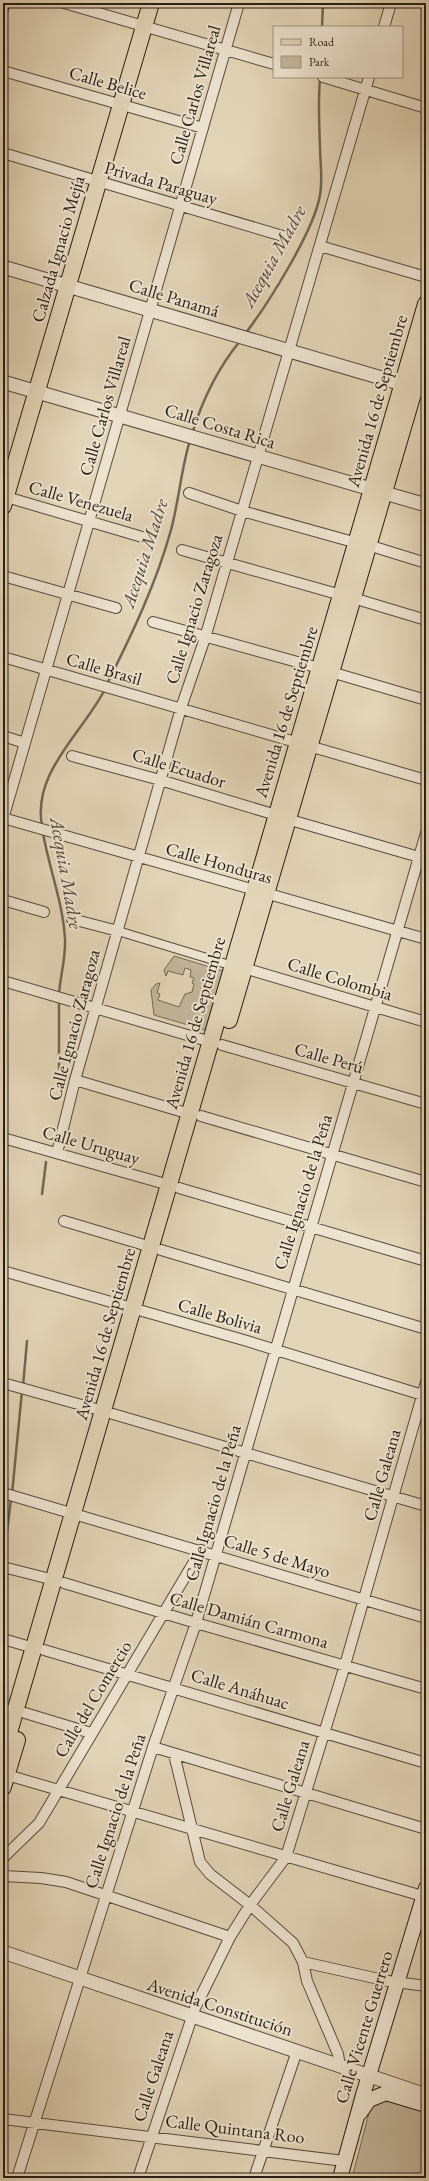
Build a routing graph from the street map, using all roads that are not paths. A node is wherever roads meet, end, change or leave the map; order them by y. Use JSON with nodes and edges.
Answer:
{"nodes":[{"id":1,"x":5,"y":3,"type":"edge"},
{"id":2,"x":66,"y":3,"type":"edge"},
{"id":3,"x":151,"y":3,"type":"edge"},
{"id":4,"x":239,"y":3,"type":"edge"},
{"id":5,"x":391,"y":3,"type":"edge"},
{"id":6,"x":3,"y":9,"type":"edge"},
{"id":7,"x":384,"y":26,"type":"edge"},
{"id":8,"x":144,"y":27,"type":"junction"},
{"id":9,"x":225,"y":50,"type":"junction"},
{"id":10,"x":273,"y":64,"type":"edge"},
{"id":11,"x":3,"y":71,"type":"edge"},
{"id":12,"x":326,"y":78,"type":"edge"},
{"id":13,"x":369,"y":78,"type":"edge"},
{"id":14,"x":365,"y":90,"type":"junction"},
{"id":15,"x":122,"y":104,"type":"junction"},
{"id":16,"x":426,"y":108,"type":"edge"},
{"id":17,"x":203,"y":128,"type":"junction"},
{"id":18,"x":3,"y":153,"type":"edge"},
{"id":19,"x":98,"y":183,"type":"junction"},
{"id":20,"x":181,"y":206,"type":"junction"},
{"id":21,"x":286,"y":238,"type":"dead end"},
{"id":22,"x":320,"y":246,"type":"junction"},
{"id":23,"x":3,"y":267,"type":"edge"},
{"id":24,"x":426,"y":277,"type":"edge"},
{"id":25,"x":68,"y":286,"type":"junction"},
{"id":26,"x":426,"y":304,"type":"edge"},
{"id":27,"x":151,"y":311,"type":"junction"},
{"id":28,"x":426,"y":349,"type":"edge"},
{"id":29,"x":288,"y":351,"type":"junction"},
{"id":30,"x":3,"y":382,"type":"edge"},
{"id":31,"x":414,"y":388,"type":"edge"},
{"id":32,"x":36,"y":392,"type":"junction"},
{"id":33,"x":120,"y":416,"type":"junction"},
{"id":34,"x":258,"y":457,"type":"junction"},
{"id":35,"x":378,"y":491,"type":"junction"},
{"id":36,"x":189,"y":493,"type":"dead end"},
{"id":37,"x":4,"y":500,"type":"edge"},
{"id":38,"x":426,"y":505,"type":"edge"},
{"id":39,"x":242,"y":511,"type":"junction"},
{"id":40,"x":89,"y":522,"type":"junction"},
{"id":41,"x":149,"y":539,"type":"dead end"},
{"id":42,"x":362,"y":544,"type":"junction"},
{"id":43,"x":182,"y":550,"type":"dead end"},
{"id":44,"x":227,"y":561,"type":"junction"},
{"id":45,"x":426,"y":563,"type":"edge"},
{"id":46,"x":3,"y":576,"type":"edge"},
{"id":47,"x":68,"y":595,"type":"junction"},
{"id":48,"x":347,"y":596,"type":"junction"},
{"id":49,"x":116,"y":608,"type":"dead end"},
{"id":50,"x":426,"y":620,"type":"edge"},
{"id":51,"x":153,"y":622,"type":"dead end"},
{"id":52,"x":205,"y":638,"type":"junction"},
{"id":53,"x":3,"y":656,"type":"edge"},
{"id":54,"x":46,"y":670,"type":"junction"},
{"id":55,"x":325,"y":670,"type":"junction"},
{"id":56,"x":426,"y":700,"type":"edge"},
{"id":57,"x":181,"y":708,"type":"junction"},
{"id":58,"x":3,"y":736,"type":"edge"},
{"id":59,"x":25,"y":743,"type":"junction"},
{"id":60,"x":304,"y":744,"type":"junction"},
{"id":61,"x":72,"y":756,"type":"dead end"},
{"id":62,"x":160,"y":780,"type":"junction"},
{"id":63,"x":426,"y":780,"type":"edge"},
{"id":64,"x":282,"y":817,"type":"junction"},
{"id":65,"x":3,"y":818,"type":"edge"},
{"id":66,"x":426,"y":833,"type":"edge"},
{"id":67,"x":138,"y":857,"type":"junction"},
{"id":68,"x":422,"y":858,"type":"edge"},
{"id":69,"x":260,"y":893,"type":"junction"},
{"id":70,"x":3,"y":900,"type":"edge"},
{"id":71,"x":44,"y":912,"type":"dead end"},
{"id":72,"x":72,"y":919,"type":"dead end"},
{"id":73,"x":118,"y":931,"type":"junction"},
{"id":74,"x":398,"y":931,"type":"junction"},
{"id":75,"x":426,"y":939,"type":"edge"},
{"id":76,"x":239,"y":967,"type":"junction"},
{"id":77,"x":3,"y":981,"type":"edge"},
{"id":78,"x":96,"y":1007,"type":"junction"},
{"id":79,"x":375,"y":1007,"type":"junction"},
{"id":80,"x":426,"y":1022,"type":"edge"},
{"id":81,"x":216,"y":1044,"type":"junction"},
{"id":82,"x":75,"y":1080,"type":"junction"},
{"id":83,"x":353,"y":1082,"type":"junction"},
{"id":84,"x":426,"y":1104,"type":"edge"},
{"id":85,"x":195,"y":1115,"type":"junction"},
{"id":86,"x":3,"y":1138,"type":"edge"},
{"id":87,"x":51,"y":1151,"type":"junction"},
{"id":88,"x":332,"y":1156,"type":"junction"},
{"id":89,"x":426,"y":1182,"type":"edge"},
{"id":90,"x":174,"y":1186,"type":"junction"},
{"id":91,"x":64,"y":1221,"type":"dead end"},
{"id":92,"x":311,"y":1227,"type":"junction"},
{"id":93,"x":156,"y":1249,"type":"junction"},
{"id":94,"x":426,"y":1261,"type":"edge"},
{"id":95,"x":3,"y":1271,"type":"edge"},
{"id":96,"x":292,"y":1290,"type":"junction"},
{"id":97,"x":138,"y":1310,"type":"junction"},
{"id":98,"x":426,"y":1329,"type":"edge"},
{"id":99,"x":275,"y":1350,"type":"junction"},
{"id":100,"x":426,"y":1382,"type":"edge"},
{"id":101,"x":6,"y":1384,"type":"edge"},
{"id":102,"x":424,"y":1396,"type":"edge"},
{"id":103,"x":108,"y":1412,"type":"junction"},
{"id":104,"x":245,"y":1453,"type":"junction"},
{"id":105,"x":4,"y":1494,"type":"edge"},
{"id":106,"x":394,"y":1496,"type":"junction"},
{"id":107,"x":426,"y":1506,"type":"edge"},
{"id":108,"x":78,"y":1514,"type":"junction"},
{"id":109,"x":201,"y":1550,"type":"junction"},
{"id":110,"x":216,"y":1555,"type":"junction"},
{"id":111,"x":5,"y":1567,"type":"edge"},
{"id":112,"x":59,"y":1581,"type":"junction"},
{"id":113,"x":363,"y":1600,"type":"junction"},
{"id":114,"x":164,"y":1613,"type":"junction"},
{"id":115,"x":426,"y":1618,"type":"edge"},
{"id":116,"x":196,"y":1623,"type":"junction"},
{"id":117,"x":3,"y":1639,"type":"edge"},
{"id":118,"x":39,"y":1649,"type":"junction"},
{"id":119,"x":345,"y":1665,"type":"junction"},
{"id":120,"x":128,"y":1675,"type":"junction"},
{"id":121,"x":174,"y":1687,"type":"junction"},
{"id":122,"x":426,"y":1689,"type":"edge"},
{"id":123,"x":14,"y":1712,"type":"edge"},
{"id":124,"x":325,"y":1732,"type":"junction"},
{"id":125,"x":91,"y":1733,"type":"junction"},
{"id":126,"x":153,"y":1747,"type":"junction"},
{"id":127,"x":3,"y":1753,"type":"edge"},
{"id":128,"x":174,"y":1754,"type":"junction"},
{"id":129,"x":426,"y":1763,"type":"edge"},
{"id":130,"x":5,"y":1781,"type":"edge"},
{"id":131,"x":58,"y":1790,"type":"junction"},
{"id":132,"x":306,"y":1795,"type":"junction"},
{"id":133,"x":133,"y":1811,"type":"junction"},
{"id":134,"x":191,"y":1829,"type":"junction"},
{"id":135,"x":426,"y":1830,"type":"edge"},
{"id":136,"x":286,"y":1857,"type":"junction"},
{"id":137,"x":3,"y":1858,"type":"edge"},
{"id":138,"x":3,"y":1876,"type":"edge"},
{"id":139,"x":425,"y":1894,"type":"edge"},
{"id":140,"x":106,"y":1896,"type":"junction"},
{"id":141,"x":250,"y":1905,"type":"junction"},
{"id":142,"x":230,"y":1937,"type":"junction"},
{"id":143,"x":3,"y":1952,"type":"edge"},
{"id":144,"x":303,"y":1962,"type":"junction"},
{"id":145,"x":80,"y":1978,"type":"junction"},
{"id":146,"x":398,"y":1982,"type":"junction"},
{"id":147,"x":426,"y":1986,"type":"edge"},
{"id":148,"x":192,"y":2017,"type":"junction"},
{"id":149,"x":297,"y":2051,"type":"junction"},
{"id":150,"x":340,"y":2066,"type":"junction"},
{"id":151,"x":368,"y":2076,"type":"junction"},
{"id":152,"x":426,"y":2095,"type":"edge"},
{"id":153,"x":426,"y":2105,"type":"edge"},
{"id":154,"x":3,"y":2119,"type":"edge"},
{"id":155,"x":355,"y":2120,"type":"junction"},
{"id":156,"x":36,"y":2124,"type":"junction"},
{"id":157,"x":152,"y":2136,"type":"junction"},
{"id":158,"x":265,"y":2151,"type":"junction"},
{"id":159,"x":344,"y":2161,"type":"junction"},
{"id":160,"x":17,"y":2178,"type":"edge"},
{"id":161,"x":138,"y":2178,"type":"edge"},
{"id":162,"x":254,"y":2178,"type":"edge"},
{"id":163,"x":340,"y":2178,"type":"edge"}],
"edges":[{"from":1,"to":6,"type":"street"},
{"from":2,"to":8,"type":"street"},
{"from":3,"to":8,"type":"main road","name":"Calzada Ignacio Mejía"},
{"from":4,"to":9,"type":"street","name":"Calle Carlos Villareal"},
{"from":5,"to":7,"type":"street"},
{"from":8,"to":9,"type":"street"},
{"from":8,"to":15,"type":"main road","name":"Calzada Ignacio Mejía"},
{"from":9,"to":10,"type":"street"},
{"from":9,"to":17,"type":"street","name":"Calle Carlos Villareal"},
{"from":11,"to":15,"type":"street","name":"Calle Belice"},
{"from":12,"to":14,"type":"street"},
{"from":13,"to":14,"type":"street","name":"Calle Ignacio Zaragoza"},
{"from":14,"to":16,"type":"street"},
{"from":14,"to":22,"type":"street","name":"Calle Ignacio Zaragoza"},
{"from":15,"to":17,"type":"street","name":"Calle Belice"},
{"from":15,"to":19,"type":"main road","name":"Calzada Ignacio Mejía"},
{"from":17,"to":20,"type":"street","name":"Calle Carlos Villareal"},
{"from":18,"to":19,"type":"street","name":"Privada Paraguay"},
{"from":19,"to":20,"type":"street","name":"Privada Paraguay"},
{"from":19,"to":25,"type":"main road","name":"Calzada Ignacio Mejía"},
{"from":20,"to":21,"type":"street","name":"Privada Paraguay"},
{"from":20,"to":27,"type":"street","name":"Calle Carlos Villareal"},
{"from":22,"to":24,"type":"street"},
{"from":22,"to":29,"type":"street","name":"Calle Ignacio Zaragoza"},
{"from":23,"to":25,"type":"street","name":"Calle Panamá"},
{"from":25,"to":27,"type":"street","name":"Calle Panamá"},
{"from":25,"to":32,"type":"main road","name":"Calzada Ignacio Mejía"},
{"from":26,"to":31,"type":"main road","name":"Avenida 16 de Septiembre"},
{"from":27,"to":29,"type":"street","name":"Calle Panamá"},
{"from":27,"to":33,"type":"street","name":"Calle Carlos Villareal"},
{"from":28,"to":31,"type":"main road","name":"Avenida 16 de Septiembre"},
{"from":29,"to":31,"type":"street","name":"Calle Panamá"},
{"from":29,"to":34,"type":"street","name":"Calle Ignacio Zaragoza"},
{"from":30,"to":32,"type":"street","name":"Calle Costa Rica"},
{"from":31,"to":35,"type":"main road","name":"Avenida 16 de Septiembre"},
{"from":32,"to":33,"type":"street","name":"Calle Costa Rica"},
{"from":32,"to":37,"type":"main road","name":"Calzada Ignacio Mejía"},
{"from":33,"to":34,"type":"street","name":"Calle Costa Rica"},
{"from":33,"to":40,"type":"street","name":"Calle Carlos Villareal"},
{"from":34,"to":35,"type":"street","name":"Calle Costa Rica"},
{"from":34,"to":39,"type":"street","name":"Calle Ignacio Zaragoza"},
{"from":35,"to":38,"type":"street","name":"Calle Costa Rica"},
{"from":35,"to":42,"type":"main road","name":"Avenida 16 de Septiembre"},
{"from":36,"to":39,"type":"street"},
{"from":37,"to":40,"type":"street","name":"Calle Venezuela"},
{"from":39,"to":42,"type":"street"},
{"from":39,"to":44,"type":"street","name":"Calle Ignacio Zaragoza"},
{"from":40,"to":41,"type":"street","name":"Calle Venezuela"},
{"from":40,"to":47,"type":"street","name":"Calle Carlos Villareal"},
{"from":42,"to":45,"type":"street"},
{"from":42,"to":48,"type":"main road","name":"Avenida 16 de Septiembre"},
{"from":43,"to":44,"type":"street"},
{"from":44,"to":48,"type":"street"},
{"from":44,"to":52,"type":"street","name":"Calle Ignacio Zaragoza"},
{"from":46,"to":47,"type":"street"},
{"from":47,"to":49,"type":"street"},
{"from":47,"to":54,"type":"street","name":"Calle Carlos Villareal"},
{"from":48,"to":50,"type":"street"},
{"from":48,"to":55,"type":"main road","name":"Avenida 16 de Septiembre"},
{"from":51,"to":52,"type":"street"},
{"from":52,"to":55,"type":"street"},
{"from":52,"to":57,"type":"street","name":"Calle Ignacio Zaragoza"},
{"from":53,"to":54,"type":"street","name":"Calle Brasil"},
{"from":54,"to":57,"type":"street","name":"Calle Brasil"},
{"from":54,"to":59,"type":"street","name":"Calle Carlos Villareal"},
{"from":55,"to":56,"type":"street"},
{"from":55,"to":60,"type":"main road","name":"Avenida 16 de Septiembre"},
{"from":57,"to":60,"type":"street","name":"Calle Brasil"},
{"from":57,"to":62,"type":"street","name":"Calle Ignacio Zaragoza"},
{"from":58,"to":59,"type":"street"},
{"from":59,"to":65,"type":"street","name":"Calle Carlos Villareal"},
{"from":60,"to":63,"type":"street","name":"Calle Brasil"},
{"from":60,"to":64,"type":"main road","name":"Avenida 16 de Septiembre"},
{"from":61,"to":62,"type":"street","name":"Calle Ecuador"},
{"from":62,"to":64,"type":"street","name":"Calle Ecuador"},
{"from":62,"to":67,"type":"street","name":"Calle Ignacio Zaragoza"},
{"from":64,"to":68,"type":"street","name":"Calle Ecuador"},
{"from":64,"to":69,"type":"main road","name":"Avenida 16 de Septiembre"},
{"from":65,"to":67,"type":"street","name":"Calle Honduras"},
{"from":66,"to":68,"type":"street","name":"Calle Ignacio de la Peña"},
{"from":67,"to":69,"type":"street","name":"Calle Honduras"},
{"from":67,"to":73,"type":"street","name":"Calle Ignacio Zaragoza"},
{"from":68,"to":74,"type":"street","name":"Calle Ignacio de la Peña"},
{"from":69,"to":74,"type":"street","name":"Calle Honduras"},
{"from":69,"to":76,"type":"main road","name":"Avenida 16 de Septiembre"},
{"from":70,"to":71,"type":"street"},
{"from":72,"to":73,"type":"street","name":"Calle Colombia"},
{"from":73,"to":76,"type":"street","name":"Calle Colombia"},
{"from":73,"to":78,"type":"street","name":"Calle Ignacio Zaragoza"},
{"from":74,"to":75,"type":"street","name":"Calle Honduras"},
{"from":74,"to":79,"type":"street","name":"Calle Ignacio de la Peña"},
{"from":76,"to":79,"type":"street","name":"Calle Colombia"},
{"from":76,"to":81,"type":"main road","name":"Avenida 16 de Septiembre"},
{"from":77,"to":78,"type":"street","name":"Calle Perú"},
{"from":78,"to":81,"type":"street","name":"Calle Perú"},
{"from":78,"to":82,"type":"street","name":"Calle Ignacio Zaragoza"},
{"from":79,"to":80,"type":"street","name":"Calle Colombia"},
{"from":79,"to":83,"type":"street","name":"Calle Ignacio de la Peña"},
{"from":81,"to":83,"type":"street","name":"Calle Perú"},
{"from":81,"to":85,"type":"main road","name":"Avenida 16 de Septiembre"},
{"from":82,"to":85,"type":"street"},
{"from":82,"to":87,"type":"street","name":"Calle Ignacio Zaragoza"},
{"from":83,"to":84,"type":"street","name":"Calle Perú"},
{"from":83,"to":88,"type":"street","name":"Calle Ignacio de la Peña"},
{"from":85,"to":88,"type":"street"},
{"from":85,"to":90,"type":"main road","name":"Avenida 16 de Septiembre"},
{"from":86,"to":87,"type":"street","name":"Calle Uruguay"},
{"from":87,"to":90,"type":"street","name":"Calle Uruguay"},
{"from":88,"to":89,"type":"street"},
{"from":88,"to":92,"type":"street","name":"Calle Ignacio de la Peña"},
{"from":90,"to":92,"type":"street","name":"Calle Uruguay"},
{"from":90,"to":93,"type":"main road","name":"Avenida 16 de Septiembre"},
{"from":91,"to":93,"type":"street"},
{"from":92,"to":94,"type":"street","name":"Calle Uruguay"},
{"from":92,"to":96,"type":"street","name":"Calle Ignacio de la Peña"},
{"from":93,"to":96,"type":"street"},
{"from":93,"to":97,"type":"main road","name":"Avenida 16 de Septiembre"},
{"from":95,"to":97,"type":"street","name":"Calle Bolivia"},
{"from":96,"to":98,"type":"street"},
{"from":96,"to":99,"type":"street","name":"Calle Ignacio de la Peña"},
{"from":97,"to":99,"type":"street","name":"Calle Bolivia"},
{"from":97,"to":103,"type":"main road","name":"Avenida 16 de Septiembre"},
{"from":99,"to":102,"type":"street","name":"Calle Bolivia"},
{"from":99,"to":104,"type":"street","name":"Calle Ignacio de la Peña"},
{"from":100,"to":102,"type":"street","name":"Calle Galeana"},
{"from":101,"to":103,"type":"street"},
{"from":102,"to":106,"type":"street","name":"Calle Galeana"},
{"from":103,"to":104,"type":"street"},
{"from":103,"to":108,"type":"main road","name":"Avenida 16 de Septiembre"},
{"from":104,"to":106,"type":"street"},
{"from":104,"to":110,"type":"street","name":"Calle Ignacio de la Peña"},
{"from":105,"to":108,"type":"street","name":"Calle 5 de Mayo"},
{"from":106,"to":107,"type":"street"},
{"from":106,"to":113,"type":"street","name":"Calle Galeana"},
{"from":108,"to":109,"type":"street","name":"Calle 5 de Mayo"},
{"from":108,"to":112,"type":"main road","name":"Avenida 16 de Septiembre"},
{"from":109,"to":110,"type":"street","name":"Calle 5 de Mayo"},
{"from":109,"to":114,"type":"street","name":"Calle del Comercio"},
{"from":110,"to":113,"type":"street","name":"Calle 5 de Mayo"},
{"from":110,"to":116,"type":"street","name":"Calle Ignacio de la Peña"},
{"from":111,"to":112,"type":"street","name":"Calle Damián Carmona"},
{"from":112,"to":114,"type":"street","name":"Calle Damián Carmona"},
{"from":112,"to":118,"type":"main road","name":"Avenida 16 de Septiembre"},
{"from":113,"to":115,"type":"street","name":"Calle 5 de Mayo"},
{"from":113,"to":119,"type":"street","name":"Calle Galeana"},
{"from":114,"to":116,"type":"street","name":"Calle Damián Carmona"},
{"from":114,"to":120,"type":"street","name":"Calle del Comercio"},
{"from":116,"to":119,"type":"street","name":"Calle Damián Carmona"},
{"from":116,"to":121,"type":"street","name":"Calle Ignacio de la Peña"},
{"from":117,"to":118,"type":"street","name":"Calle Anáhuac"},
{"from":118,"to":120,"type":"street","name":"Calle Anáhuac"},
{"from":118,"to":123,"type":"main road","name":"Avenida 16 de Septiembre"},
{"from":119,"to":122,"type":"street","name":"Calle Damián Carmona"},
{"from":119,"to":124,"type":"street","name":"Calle Galeana"},
{"from":120,"to":121,"type":"street","name":"Calle Anáhuac"},
{"from":120,"to":125,"type":"street","name":"Calle del Comercio"},
{"from":121,"to":124,"type":"street","name":"Calle Anáhuac"},
{"from":121,"to":126,"type":"street","name":"Calle Ignacio de la Peña"},
{"from":123,"to":125,"type":"street"},
{"from":123,"to":127,"type":"main road","name":"Avenida 16 de Septiembre"},
{"from":123,"to":130,"type":"main road","name":"Avenida 16 de Septiembre"},
{"from":124,"to":129,"type":"street","name":"Calle Anáhuac"},
{"from":124,"to":132,"type":"street","name":"Calle Galeana"},
{"from":125,"to":131,"type":"street","name":"Calle del Comercio"},
{"from":126,"to":128,"type":"street"},
{"from":126,"to":133,"type":"street","name":"Calle Ignacio de la Peña"},
{"from":128,"to":132,"type":"street"},
{"from":128,"to":134,"type":"street"},
{"from":130,"to":131,"type":"street"},
{"from":131,"to":133,"type":"street"},
{"from":131,"to":137,"type":"street","name":"Calle del Comercio"},
{"from":132,"to":135,"type":"street"},
{"from":132,"to":136,"type":"street","name":"Calle Galeana"},
{"from":133,"to":134,"type":"street"},
{"from":133,"to":140,"type":"street","name":"Calle Ignacio de la Peña"},
{"from":134,"to":136,"type":"street"},
{"from":134,"to":141,"type":"street"},
{"from":136,"to":139,"type":"street"},
{"from":136,"to":141,"type":"street","name":"Calle Galeana"},
{"from":138,"to":140,"type":"street"},
{"from":139,"to":146,"type":"main road","name":"Calle Vicente Guerrero"},
{"from":140,"to":142,"type":"street"},
{"from":140,"to":145,"type":"street","name":"Calle Ignacio de la Peña"},
{"from":141,"to":142,"type":"street","name":"Calle Galeana"},
{"from":141,"to":144,"type":"street"},
{"from":142,"to":148,"type":"street","name":"Calle Galeana"},
{"from":143,"to":145,"type":"street","name":"Avenida Constitución"},
{"from":144,"to":146,"type":"street"},
{"from":144,"to":150,"type":"street"},
{"from":145,"to":148,"type":"street","name":"Avenida Constitución"},
{"from":145,"to":156,"type":"street","name":"Calle Ignacio de la Peña"},
{"from":146,"to":147,"type":"street"},
{"from":146,"to":151,"type":"main road","name":"Calle Vicente Guerrero"},
{"from":148,"to":149,"type":"street","name":"Avenida Constitución"},
{"from":148,"to":157,"type":"street","name":"Calle Galeana"},
{"from":149,"to":150,"type":"street","name":"Avenida Constitución"},
{"from":149,"to":158,"type":"street"},
{"from":150,"to":151,"type":"street","name":"Avenida Constitución"},
{"from":151,"to":152,"type":"street","name":"Avenida Constitución"},
{"from":151,"to":155,"type":"main road","name":"Calle Vicente Guerrero"},
{"from":153,"to":155,"type":"main road"},
{"from":154,"to":156,"type":"street","name":"Calle Quintana Roo"},
{"from":155,"to":159,"type":"main road","name":"Calle Vicente Guerrero"},
{"from":156,"to":157,"type":"street","name":"Calle Quintana Roo"},
{"from":156,"to":160,"type":"street","name":"Calle Ignacio de la Peña"},
{"from":157,"to":158,"type":"street","name":"Calle Quintana Roo"},
{"from":157,"to":161,"type":"street","name":"Calle Galeana"},
{"from":158,"to":159,"type":"street","name":"Calle Quintana Roo"},
{"from":158,"to":162,"type":"street"},
{"from":159,"to":163,"type":"main road","name":"Calle Vicente Guerrero"}]}
